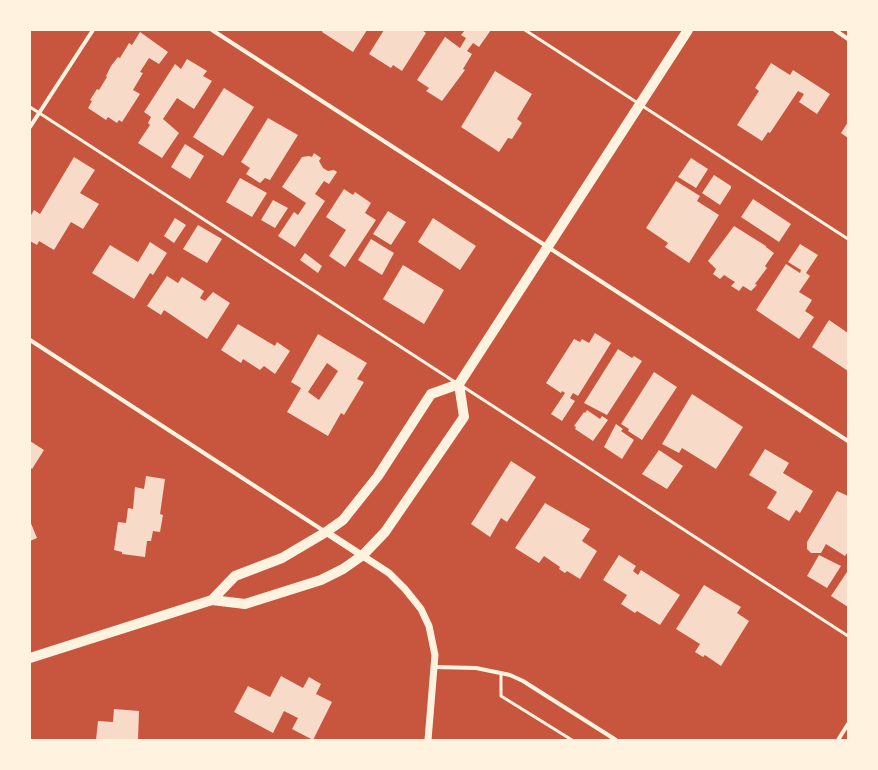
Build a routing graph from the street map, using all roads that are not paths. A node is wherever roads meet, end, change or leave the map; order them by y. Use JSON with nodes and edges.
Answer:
{"nodes":[{"id":1,"x":93,"y":30,"type":"edge"},
{"id":2,"x":212,"y":30,"type":"edge"},
{"id":3,"x":525,"y":30,"type":"edge"},
{"id":4,"x":688,"y":30,"type":"edge"},
{"id":5,"x":835,"y":30,"type":"edge"},
{"id":6,"x":848,"y":39,"type":"edge"},
{"id":7,"x":640,"y":104,"type":"junction"},
{"id":8,"x":30,"y":107,"type":"edge"},
{"id":9,"x":39,"y":113,"type":"junction"},
{"id":10,"x":30,"y":127,"type":"edge"},
{"id":11,"x":848,"y":239,"type":"edge"},
{"id":12,"x":548,"y":247,"type":"junction"},
{"id":13,"x":30,"y":340,"type":"edge"},
{"id":14,"x":459,"y":384,"type":"junction"},
{"id":15,"x":848,"y":441,"type":"edge"},
{"id":16,"x":326,"y":532,"type":"junction"},
{"id":17,"x":363,"y":556,"type":"junction"},
{"id":18,"x":212,"y":600,"type":"junction"},
{"id":19,"x":848,"y":636,"type":"edge"},
{"id":20,"x":30,"y":658,"type":"edge"},
{"id":21,"x":434,"y":667,"type":"junction"},
{"id":22,"x":501,"y":673,"type":"junction"},
{"id":23,"x":848,"y":724,"type":"edge"},
{"id":24,"x":608,"y":738,"type":"edge"},
{"id":25,"x":428,"y":740,"type":"edge"},
{"id":26,"x":572,"y":740,"type":"edge"},
{"id":27,"x":616,"y":740,"type":"edge"},
{"id":28,"x":838,"y":740,"type":"edge"}],
"edges":[{"from":1,"to":9,"type":"street"},
{"from":2,"to":12,"type":"street"},
{"from":3,"to":7,"type":"lane"},
{"from":4,"to":7,"type":"main road"},
{"from":5,"to":6,"type":"street"},
{"from":7,"to":11,"type":"lane"},
{"from":7,"to":12,"type":"main road"},
{"from":8,"to":9,"type":"lane"},
{"from":9,"to":10,"type":"street"},
{"from":9,"to":14,"type":"lane"},
{"from":12,"to":14,"type":"main road"},
{"from":12,"to":15,"type":"street"},
{"from":13,"to":16,"type":"street"},
{"from":14,"to":16,"type":"main road"},
{"from":14,"to":17,"type":"main road"},
{"from":14,"to":19,"type":"lane"},
{"from":16,"to":17,"type":"street"},
{"from":16,"to":18,"type":"main road"},
{"from":17,"to":18,"type":"main road"},
{"from":17,"to":21,"type":"street"},
{"from":18,"to":20,"type":"main road"},
{"from":21,"to":22,"type":"street"},
{"from":21,"to":25,"type":"street"},
{"from":22,"to":24,"type":"street"},
{"from":22,"to":26,"type":"lane"},
{"from":23,"to":28,"type":"street"},
{"from":24,"to":27,"type":"street"}]}
